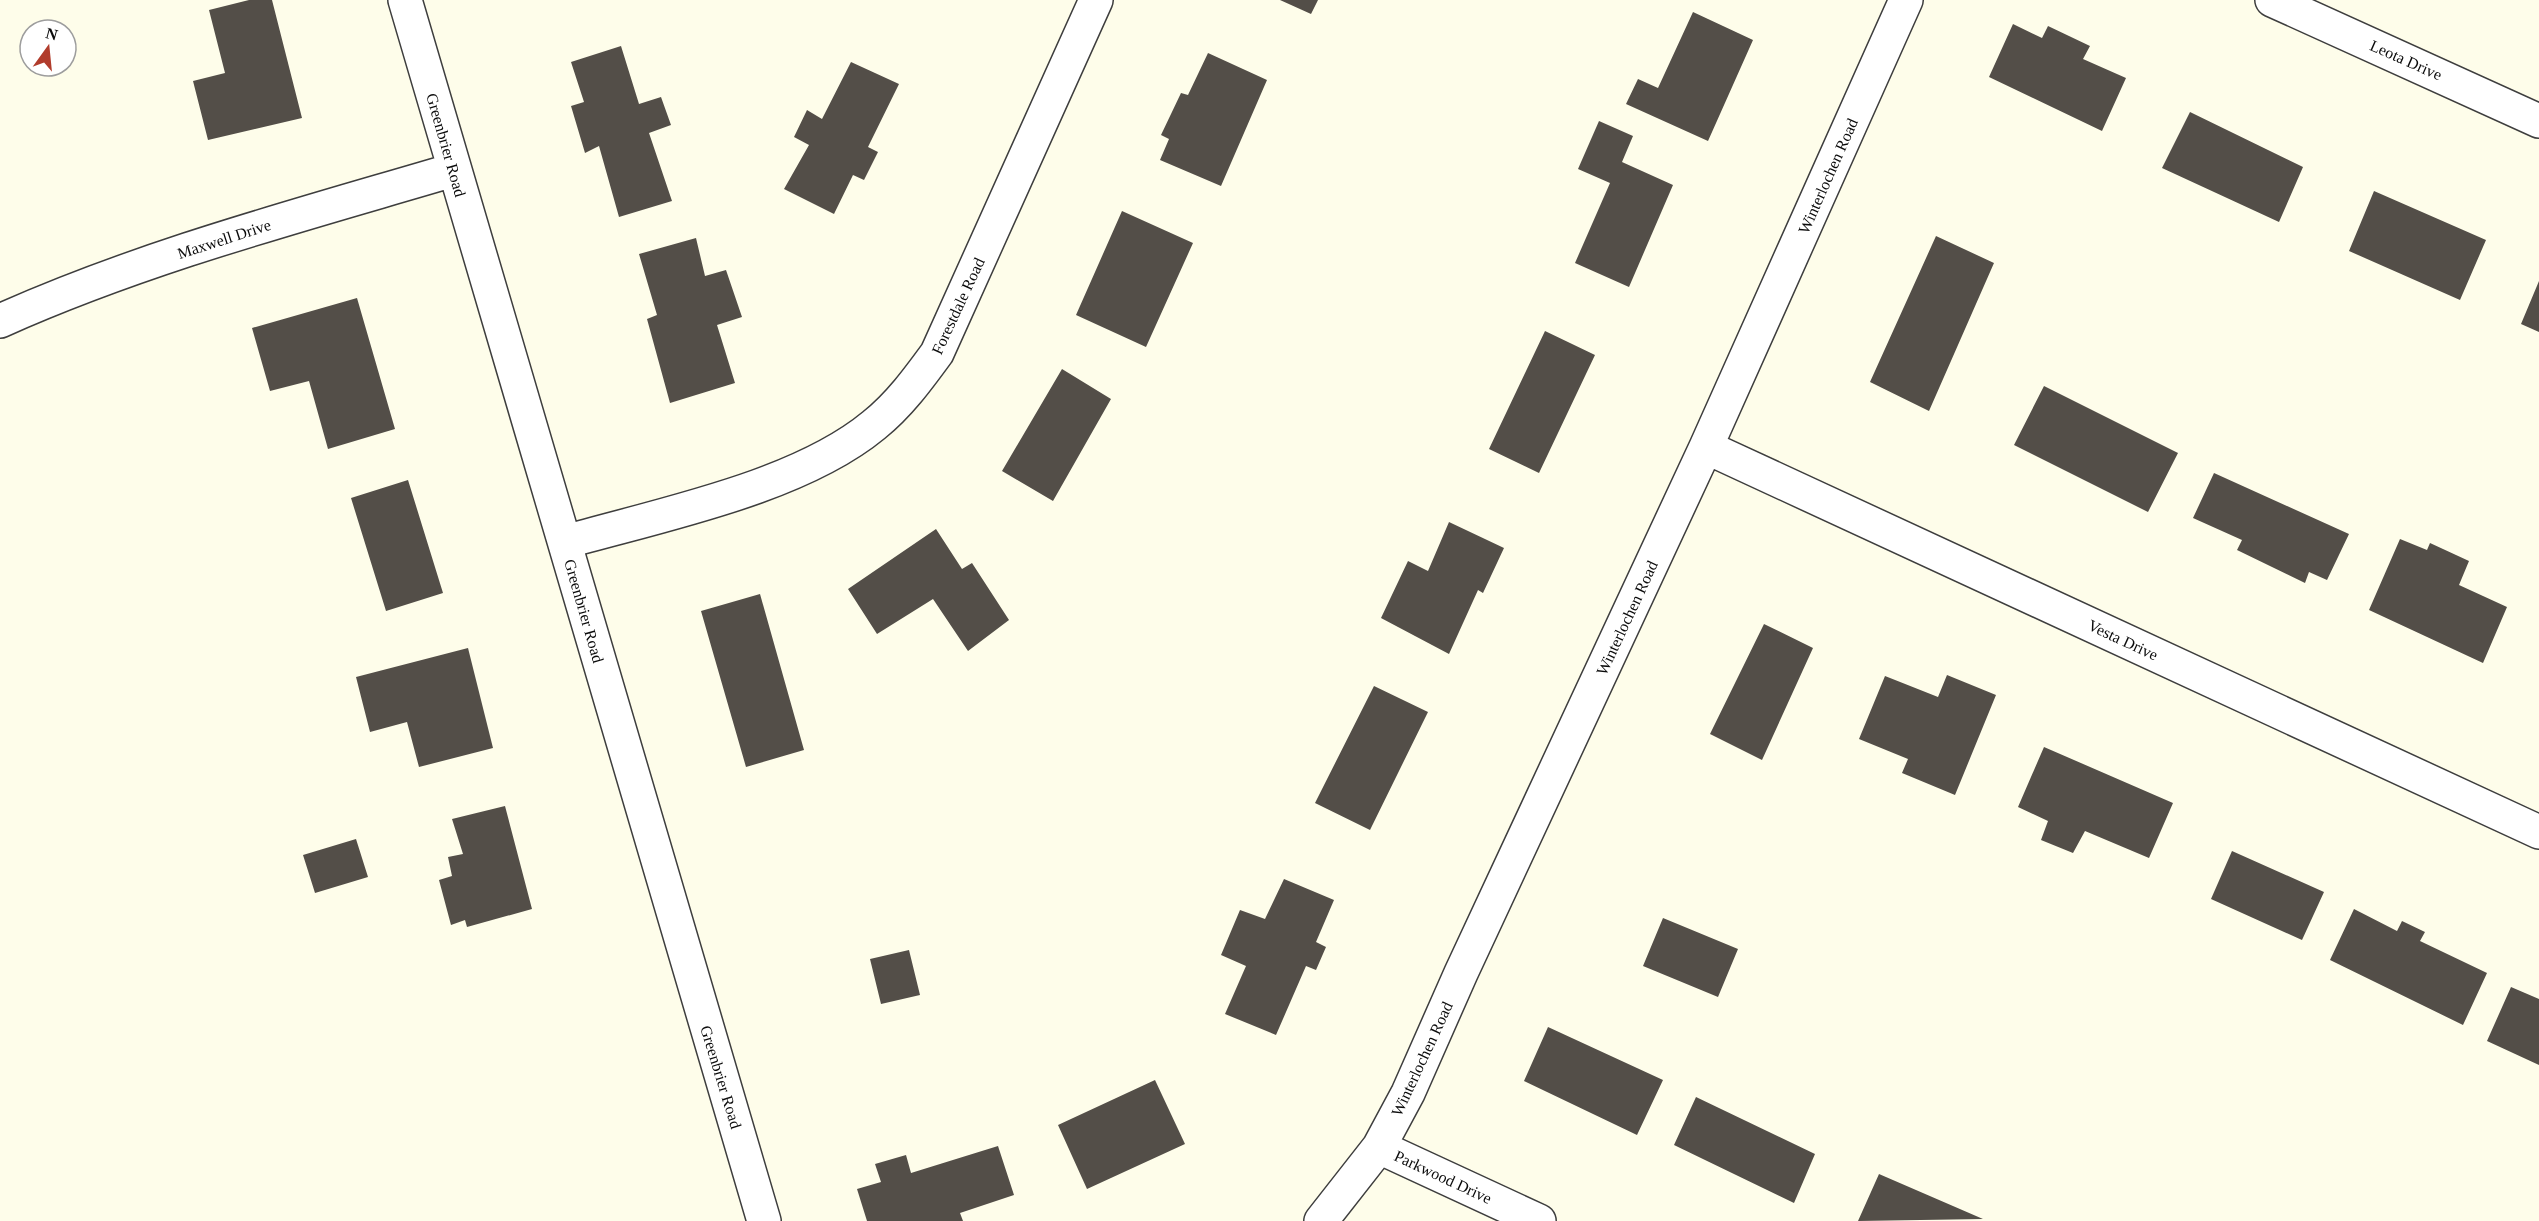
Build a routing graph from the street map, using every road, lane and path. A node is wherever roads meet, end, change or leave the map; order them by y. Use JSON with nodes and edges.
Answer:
{"nodes":[{"id":1,"x":405,"y":0,"type":"edge"},
{"id":2,"x":1096,"y":0,"type":"edge"},
{"id":3,"x":1906,"y":0,"type":"edge"},
{"id":4,"x":2272,"y":0,"type":"edge"},
{"id":5,"x":2539,"y":121,"type":"edge"},
{"id":6,"x":453,"y":170,"type":"junction"},
{"id":7,"x":0,"y":321,"type":"edge"},
{"id":8,"x":1706,"y":447,"type":"junction"},
{"id":9,"x":565,"y":542,"type":"junction"},
{"id":10,"x":2539,"y":832,"type":"edge"},
{"id":11,"x":1379,"y":1148,"type":"junction"},
{"id":12,"x":764,"y":1221,"type":"edge"},
{"id":13,"x":1321,"y":1221,"type":"edge"},
{"id":14,"x":1539,"y":1221,"type":"edge"}],
"edges":[{"from":1,"to":6,"type":"street","name":"Greenbrier Road"},
{"from":2,"to":9,"type":"street","name":"Forestdale Road"},
{"from":3,"to":8,"type":"street","name":"Winterlochen Road"},
{"from":4,"to":5,"type":"street","name":"Leota Drive"},
{"from":6,"to":7,"type":"street","name":"Maxwell Drive"},
{"from":6,"to":9,"type":"street","name":"Greenbrier Road"},
{"from":8,"to":10,"type":"street","name":"Vesta Drive"},
{"from":8,"to":11,"type":"street","name":"Winterlochen Road"},
{"from":9,"to":12,"type":"street","name":"Greenbrier Road"},
{"from":11,"to":13,"type":"street","name":"Winterlochen Road"},
{"from":11,"to":14,"type":"street","name":"Parkwood Drive"}]}
